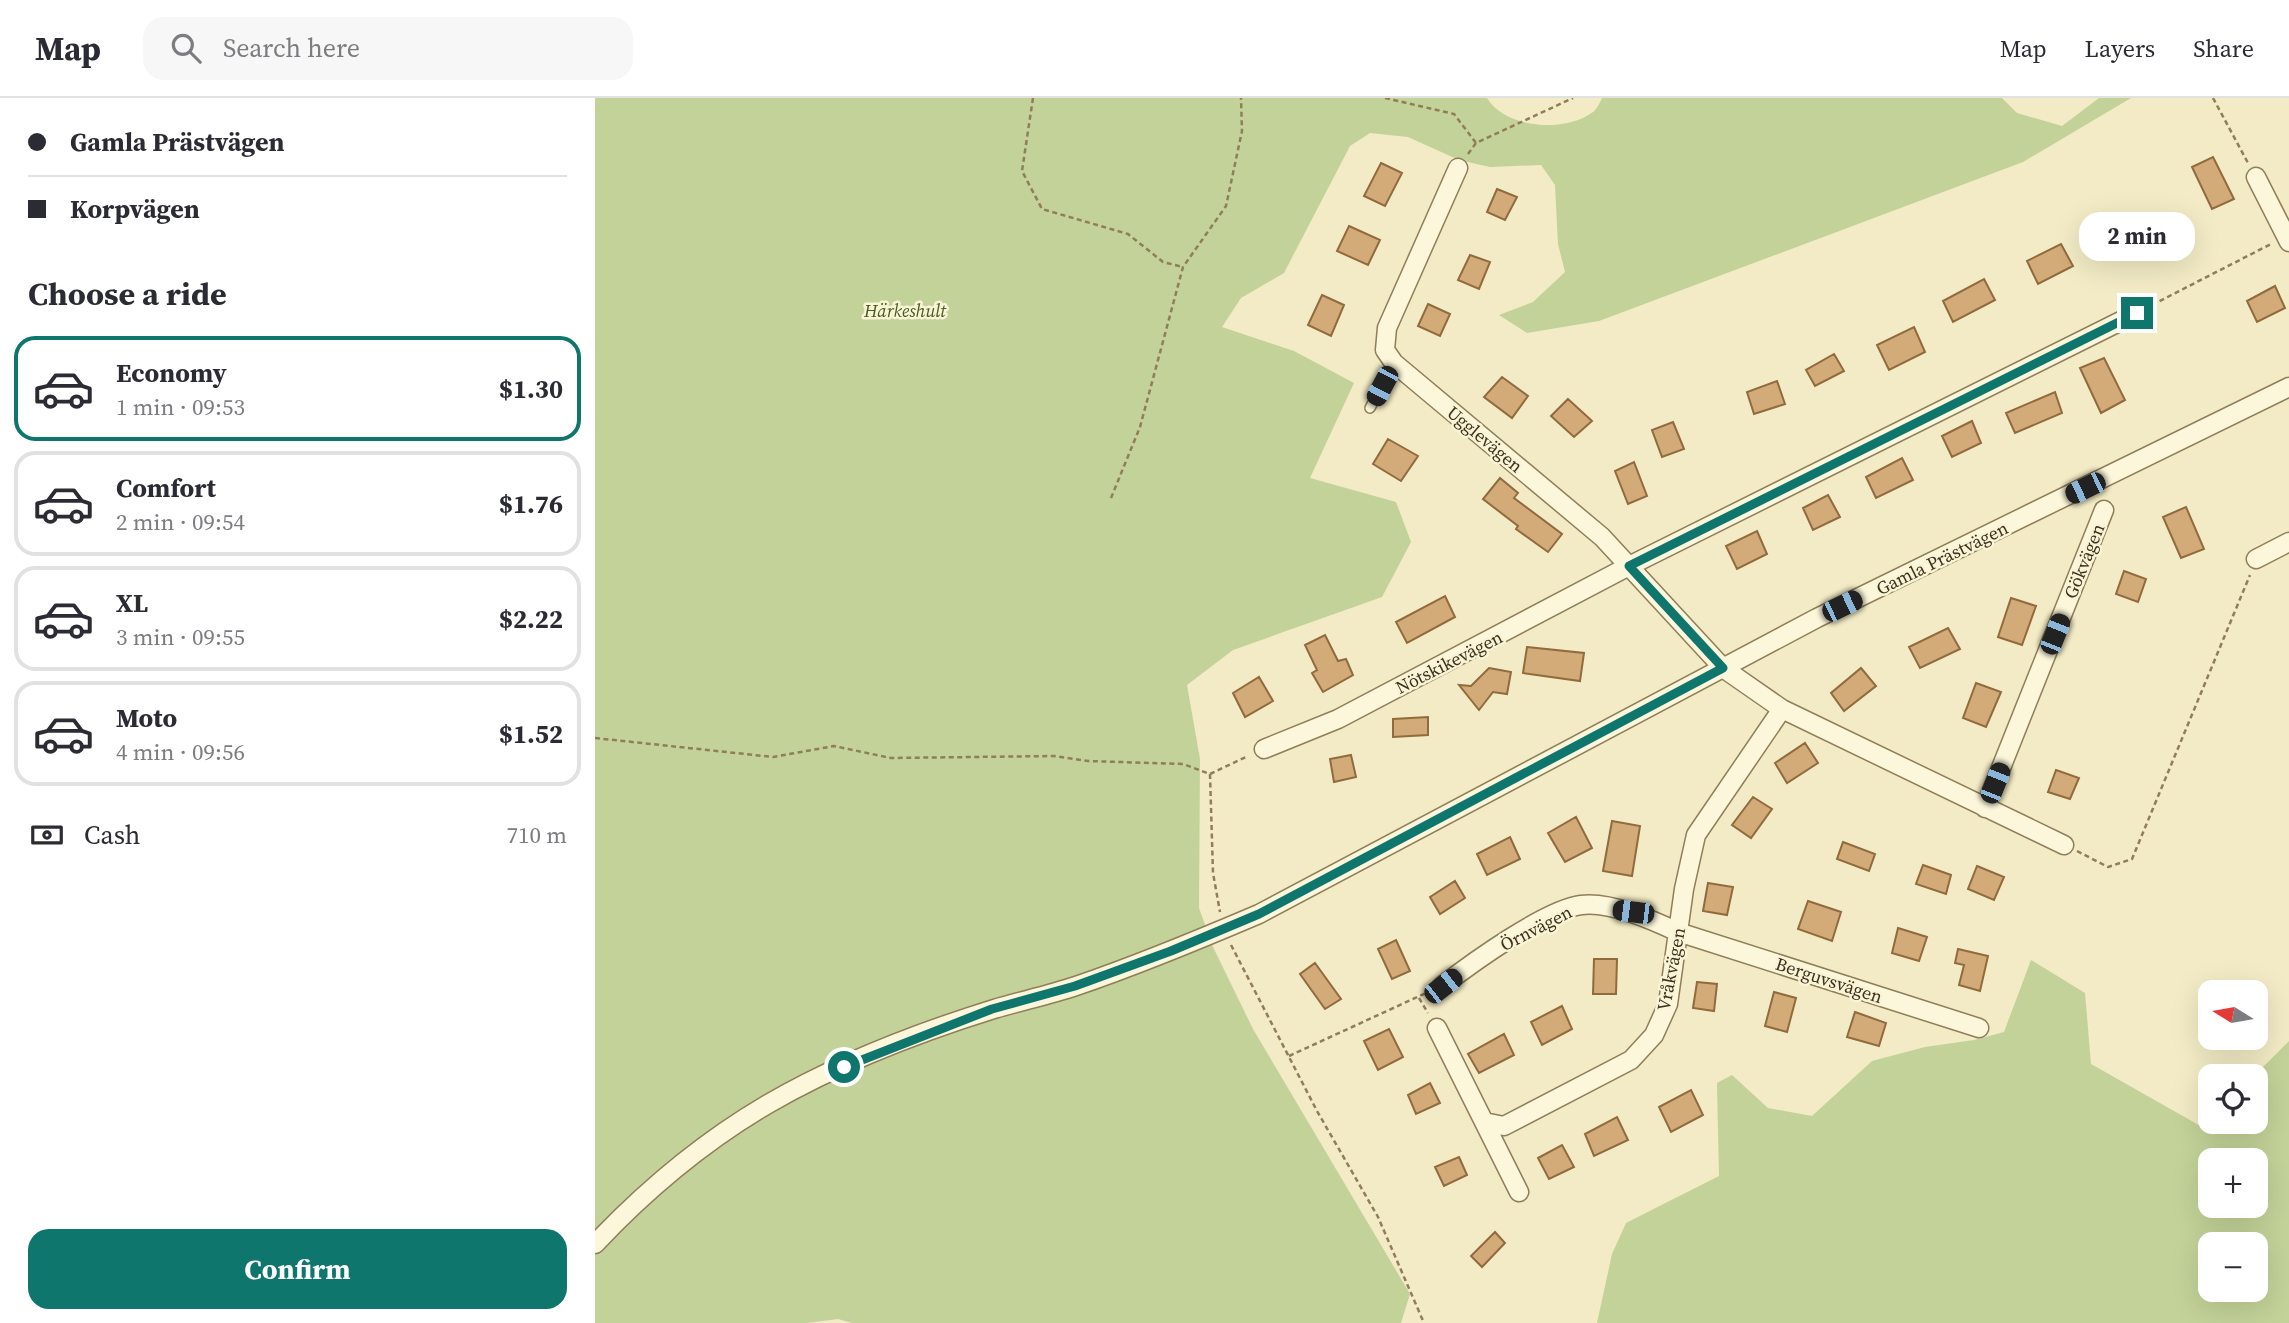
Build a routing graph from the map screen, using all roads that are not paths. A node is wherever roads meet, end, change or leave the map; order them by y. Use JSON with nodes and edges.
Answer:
{"nodes":[{"id":1,"x":1458,"y":168,"type":"road end"},
{"id":2,"x":2256,"y":177,"type":"road end"},
{"id":3,"x":2287,"y":240,"type":"edge"},
{"id":4,"x":2137,"y":313,"type":"road end"},
{"id":5,"x":1394,"y":363,"type":"junction"},
{"id":6,"x":2289,"y":387,"type":"edge"},
{"id":7,"x":1370,"y":408,"type":"dead end"},
{"id":8,"x":2104,"y":510,"type":"dead end"},
{"id":9,"x":2289,"y":542,"type":"edge"},
{"id":10,"x":2256,"y":559,"type":"road end"},
{"id":11,"x":1629,"y":566,"type":"junction"},
{"id":12,"x":1723,"y":668,"type":"junction"},
{"id":13,"x":1782,"y":709,"type":"junction"},
{"id":14,"x":1264,"y":749,"type":"road end"},
{"id":15,"x":1986,"y":808,"type":"junction"},
{"id":16,"x":2064,"y":845,"type":"road end"},
{"id":17,"x":1678,"y":932,"type":"junction"},
{"id":18,"x":1443,"y":986,"type":"road end"},
{"id":19,"x":1437,"y":1028,"type":"road end"},
{"id":20,"x":1979,"y":1028,"type":"dead end"},
{"id":21,"x":1484,"y":1122,"type":"junction"},
{"id":22,"x":1519,"y":1192,"type":"dead end"},
{"id":23,"x":595,"y":1244,"type":"edge"}],
"edges":[{"from":1,"to":5,"type":"street"},
{"from":2,"to":3,"type":"street"},
{"from":4,"to":11,"type":"street","name":"Nötskikevägen"},
{"from":5,"to":7,"type":"lane"},
{"from":5,"to":11,"type":"street","name":"Ugglevägen"},
{"from":6,"to":12,"type":"street","name":"Gamla Prästvägen"},
{"from":8,"to":15,"type":"street","name":"Gökvägen"},
{"from":9,"to":10,"type":"street"},
{"from":11,"to":12,"type":"street","name":"Ugglevägen"},
{"from":11,"to":14,"type":"street","name":"Nötskikevägen"},
{"from":12,"to":13,"type":"street"},
{"from":12,"to":23,"type":"street","name":"Gamla Prästvägen"},
{"from":13,"to":15,"type":"street"},
{"from":13,"to":17,"type":"street","name":"Vråkvägen"},
{"from":15,"to":16,"type":"street"},
{"from":17,"to":18,"type":"street","name":"Örnvägen"},
{"from":17,"to":20,"type":"street","name":"Berguvsvägen"},
{"from":17,"to":21,"type":"street","name":"Vråkvägen"},
{"from":19,"to":21,"type":"street"},
{"from":21,"to":22,"type":"street"}]}
